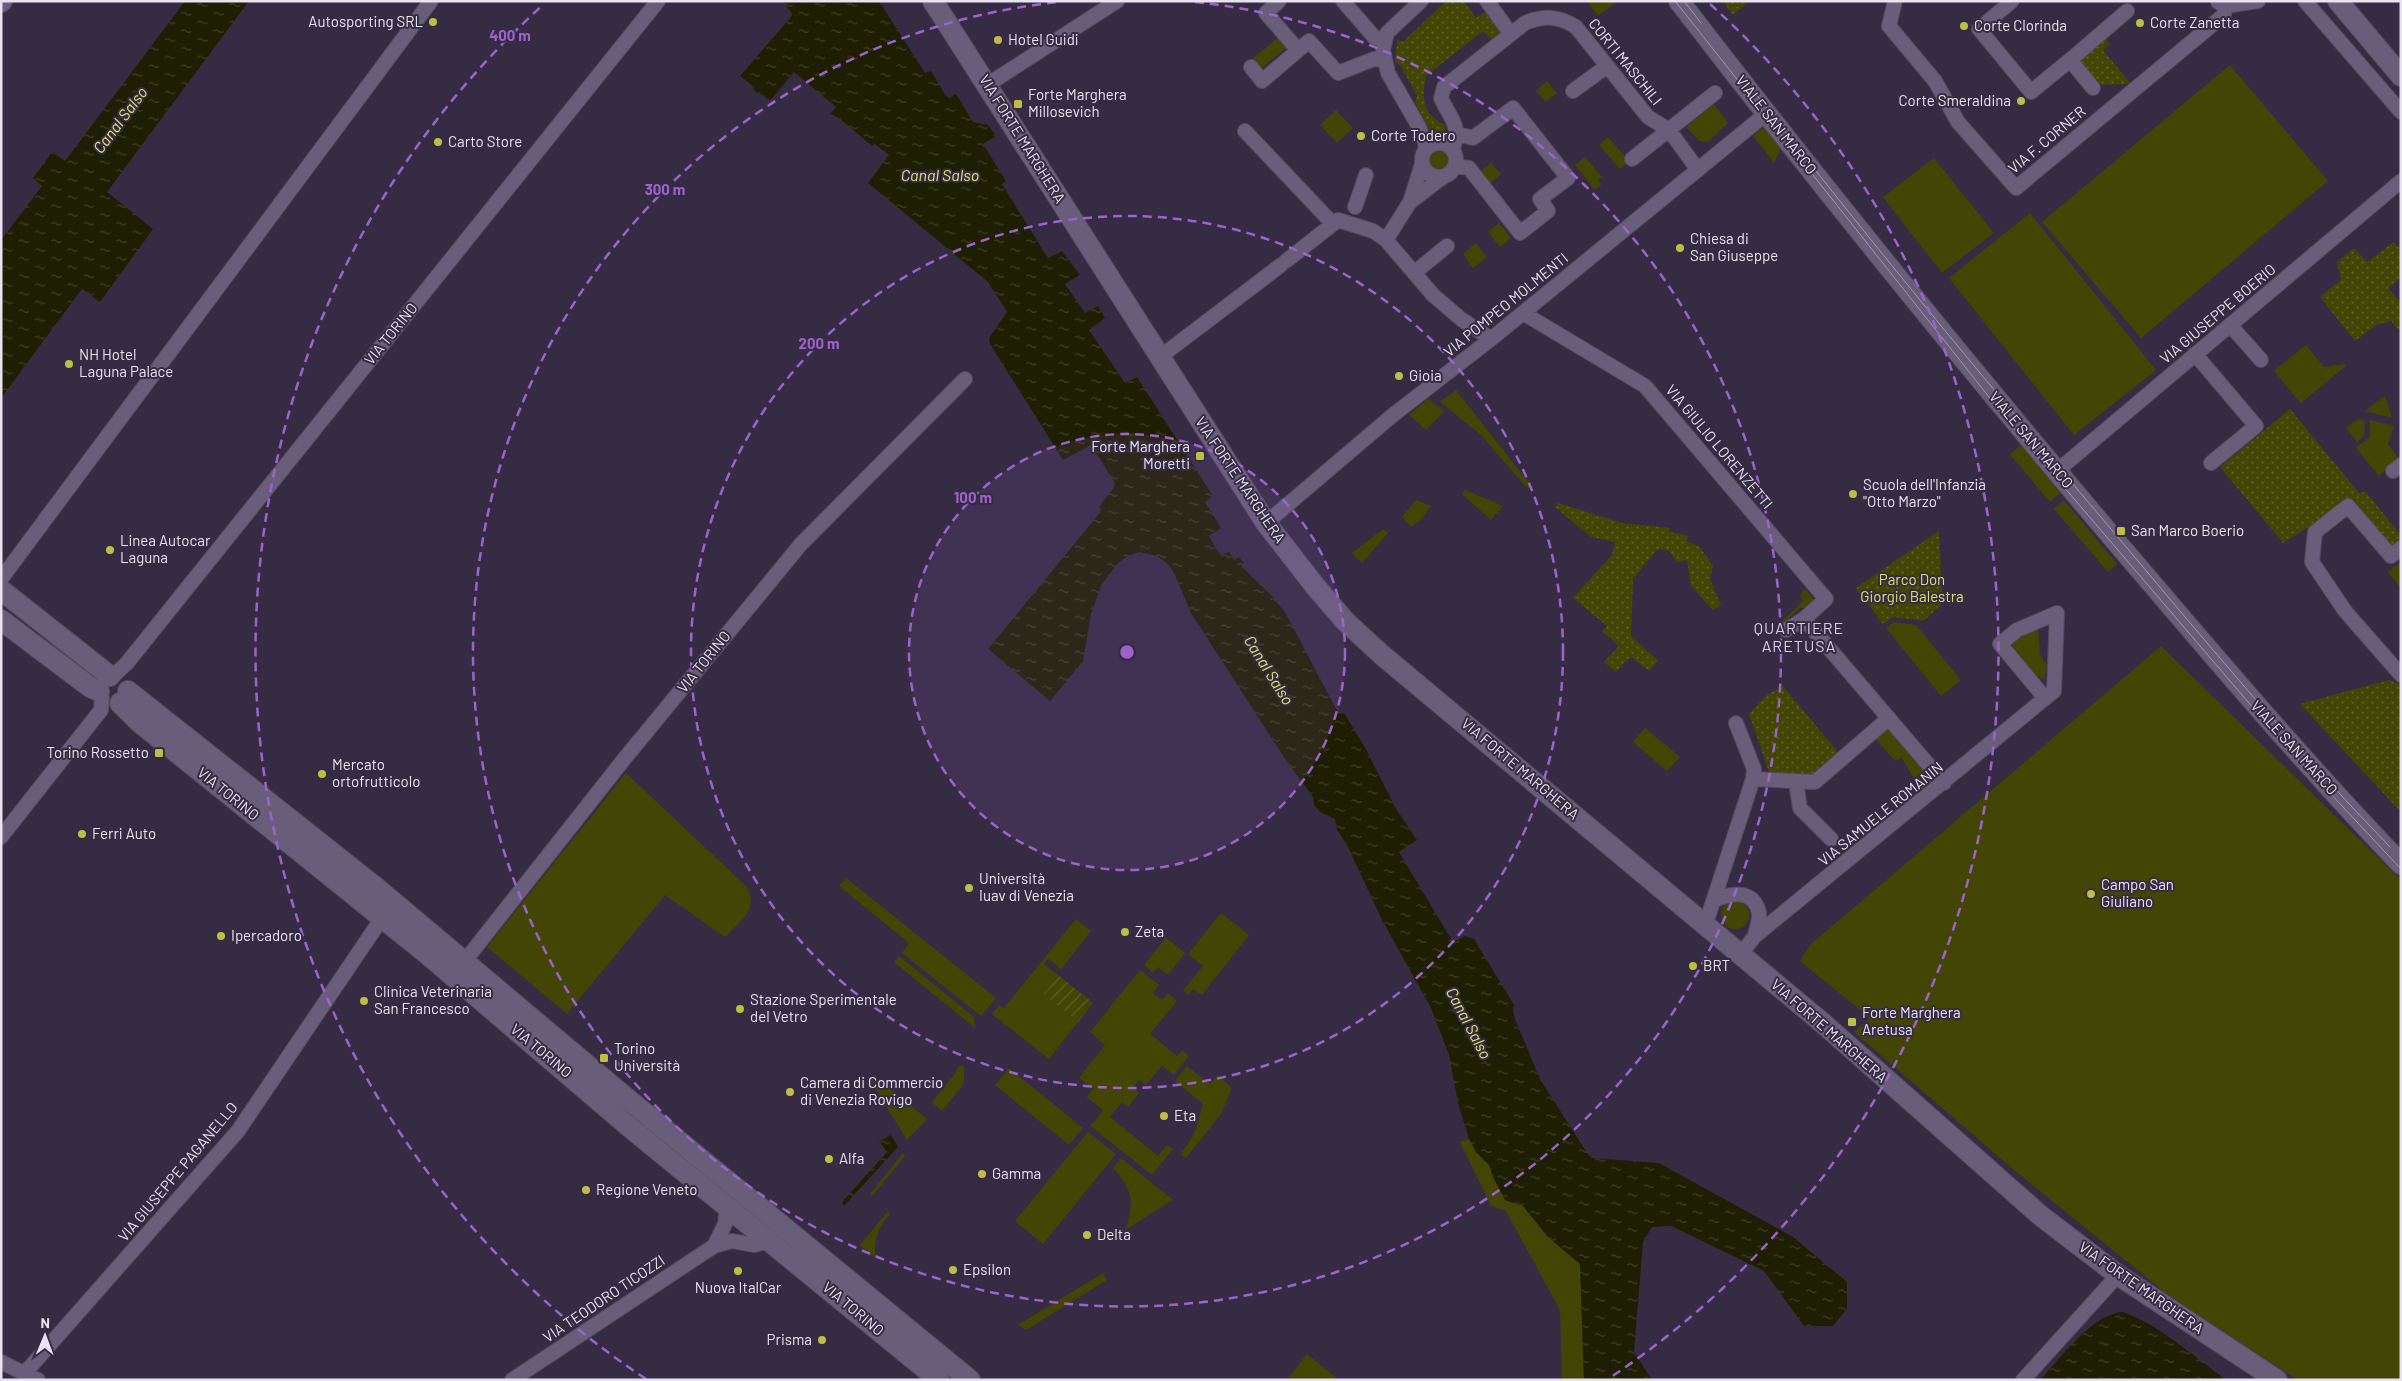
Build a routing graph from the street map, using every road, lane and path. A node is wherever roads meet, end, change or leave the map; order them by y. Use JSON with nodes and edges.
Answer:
{"nodes":[{"id":1,"x":431,"y":1,"type":"edge"},
{"id":2,"x":658,"y":1,"type":"edge"},
{"id":3,"x":933,"y":1,"type":"edge"},
{"id":4,"x":1117,"y":1,"type":"edge"},
{"id":5,"x":1342,"y":1,"type":"edge"},
{"id":6,"x":1421,"y":1,"type":"edge"},
{"id":7,"x":1487,"y":1,"type":"edge"},
{"id":8,"x":1680,"y":1,"type":"edge"},
{"id":9,"x":1895,"y":1,"type":"edge"},
{"id":10,"x":2012,"y":1,"type":"edge"},
{"id":11,"x":2258,"y":1,"type":"edge"},
{"id":12,"x":2305,"y":1,"type":"edge"},
{"id":13,"x":2338,"y":1,"type":"edge"},
{"id":14,"x":2222,"y":3,"type":"edge"},
{"id":15,"x":2127,"y":11,"type":"dead end"},
{"id":16,"x":1272,"y":12,"type":"edge"},
{"id":17,"x":1512,"y":34,"type":"junction"},
{"id":18,"x":1384,"y":39,"type":"junction"},
{"id":19,"x":1304,"y":45,"type":"junction"},
{"id":20,"x":1384,"y":60,"type":"junction"},
{"id":21,"x":2070,"y":60,"type":"junction"},
{"id":22,"x":1607,"y":66,"type":"junction"},
{"id":23,"x":1251,"y":67,"type":"dead end"},
{"id":24,"x":2401,"y":76,"type":"edge"},
{"id":25,"x":987,"y":85,"type":"junction"},
{"id":26,"x":2093,"y":88,"type":"dead end"},
{"id":27,"x":1573,"y":92,"type":"dead end"},
{"id":28,"x":1715,"y":94,"type":"dead end"},
{"id":29,"x":2401,"y":112,"type":"edge"},
{"id":30,"x":1767,"y":113,"type":"junction"},
{"id":31,"x":1669,"y":130,"type":"junction"},
{"id":32,"x":1246,"y":131,"type":"dead end"},
{"id":33,"x":1458,"y":134,"type":"junction"},
{"id":34,"x":1427,"y":148,"type":"junction"},
{"id":35,"x":1453,"y":150,"type":"junction"},
{"id":36,"x":1632,"y":159,"type":"dead end"},
{"id":37,"x":1422,"y":164,"type":"junction"},
{"id":38,"x":1456,"y":166,"type":"junction"},
{"id":39,"x":1698,"y":170,"type":"junction"},
{"id":40,"x":1366,"y":175,"type":"dead end"},
{"id":41,"x":1444,"y":177,"type":"junction"},
{"id":42,"x":2401,"y":181,"type":"edge"},
{"id":43,"x":1410,"y":202,"type":"junction"},
{"id":44,"x":1355,"y":207,"type":"dead end"},
{"id":45,"x":1333,"y":224,"type":"junction"},
{"id":46,"x":1386,"y":240,"type":"junction"},
{"id":47,"x":1446,"y":246,"type":"dead end"},
{"id":48,"x":1414,"y":273,"type":"junction"},
{"id":49,"x":1523,"y":313,"type":"junction"},
{"id":50,"x":2230,"y":325,"type":"junction"},
{"id":51,"x":1491,"y":339,"type":"junction"},
{"id":52,"x":2196,"y":354,"type":"junction"},
{"id":53,"x":1160,"y":357,"type":"junction"},
{"id":54,"x":2261,"y":360,"type":"dead end"},
{"id":55,"x":965,"y":379,"type":"dead end"},
{"id":56,"x":2211,"y":463,"type":"dead end"},
{"id":57,"x":2056,"y":472,"type":"junction"},
{"id":58,"x":1266,"y":523,"type":"junction"},
{"id":59,"x":2401,"y":548,"type":"edge"},
{"id":60,"x":1,"y":579,"type":"edge"},
{"id":61,"x":1,"y":590,"type":"edge"},
{"id":62,"x":1804,"y":619,"type":"junction"},
{"id":63,"x":1,"y":620,"type":"edge"},
{"id":64,"x":1786,"y":630,"type":"dead end"},
{"id":65,"x":2401,"y":675,"type":"edge"},
{"id":66,"x":115,"y":685,"type":"junction"},
{"id":67,"x":2045,"y":698,"type":"junction"},
{"id":68,"x":1889,"y":718,"type":"junction"},
{"id":69,"x":1736,"y":723,"type":"dead end"},
{"id":70,"x":1753,"y":779,"type":"junction"},
{"id":71,"x":1796,"y":782,"type":"junction"},
{"id":72,"x":1944,"y":783,"type":"junction"},
{"id":73,"x":1,"y":837,"type":"edge"},
{"id":74,"x":1831,"y":839,"type":"dead end"},
{"id":75,"x":2401,"y":864,"type":"edge"},
{"id":76,"x":1713,"y":901,"type":"junction"},
{"id":77,"x":382,"y":918,"type":"junction"},
{"id":78,"x":1705,"y":926,"type":"junction"},
{"id":79,"x":1755,"y":936,"type":"junction"},
{"id":80,"x":1739,"y":956,"type":"junction"},
{"id":81,"x":464,"y":962,"type":"junction"},
{"id":82,"x":727,"y":1206,"type":"junction"},
{"id":83,"x":771,"y":1241,"type":"junction"},
{"id":84,"x":714,"y":1246,"type":"junction"},
{"id":85,"x":2118,"y":1275,"type":"junction"},
{"id":86,"x":1,"y":1362,"type":"edge"},
{"id":87,"x":24,"y":1374,"type":"junction"},
{"id":88,"x":38,"y":1380,"type":"edge"},
{"id":89,"x":512,"y":1380,"type":"edge"},
{"id":90,"x":939,"y":1380,"type":"edge"},
{"id":91,"x":970,"y":1380,"type":"edge"},
{"id":92,"x":2023,"y":1380,"type":"edge"},
{"id":93,"x":2277,"y":1380,"type":"edge"}],
"edges":[{"from":1,"to":60,"type":"street"},
{"from":2,"to":66,"type":"street","name":"VIA TORINO"},
{"from":3,"to":25,"type":"street","name":"VIA FORTE MARGHERA"},
{"from":4,"to":25,"type":"street"},
{"from":5,"to":18,"type":"street"},
{"from":6,"to":18,"type":"street"},
{"from":7,"to":17,"type":"street"},
{"from":8,"to":30,"type":"street","name":"VIALE SAN MARCO"},
{"from":9,"to":14,"type":"street","name":"VIA F. CORNER"},
{"from":10,"to":21,"type":"street"},
{"from":11,"to":14,"type":"street","name":"VIA F. CORNER"},
{"from":12,"to":29,"type":"street"},
{"from":13,"to":24,"type":"street"},
{"from":15,"to":21,"type":"street"},
{"from":16,"to":19,"type":"street"},
{"from":17,"to":22,"type":"street","name":"CORTI MASCHILI"},
{"from":17,"to":33,"type":"street","name":"CORTI MASCHILI"},
{"from":18,"to":20,"type":"street"},
{"from":19,"to":20,"type":"street"},
{"from":19,"to":23,"type":"street"},
{"from":20,"to":34,"type":"street"},
{"from":21,"to":26,"type":"street"},
{"from":22,"to":27,"type":"street"},
{"from":22,"to":31,"type":"street","name":"CORTI MASCHILI"},
{"from":25,"to":53,"type":"street","name":"VIA FORTE MARGHERA"},
{"from":28,"to":31,"type":"street"},
{"from":30,"to":39,"type":"street","name":"VIA POMPEO MOLMENTI"},
{"from":30,"to":57,"type":"street","name":"VIALE SAN MARCO"},
{"from":31,"to":36,"type":"street"},
{"from":31,"to":39,"type":"street","name":"CORTI MASCHILI"},
{"from":32,"to":45,"type":"street"},
{"from":33,"to":35,"type":"street"},
{"from":33,"to":38,"type":"street"},
{"from":34,"to":35,"type":"street"},
{"from":34,"to":37,"type":"street"},
{"from":35,"to":38,"type":"street"},
{"from":37,"to":41,"type":"street"},
{"from":37,"to":43,"type":"street"},
{"from":38,"to":41,"type":"street"},
{"from":39,"to":49,"type":"street","name":"VIA POMPEO MOLMENTI"},
{"from":40,"to":44,"type":"street"},
{"from":41,"to":43,"type":"street"},
{"from":42,"to":50,"type":"street","name":"VIA GIUSEPPE BOERIO"},
{"from":43,"to":46,"type":"street"},
{"from":45,"to":46,"type":"street"},
{"from":45,"to":53,"type":"street"},
{"from":46,"to":48,"type":"street"},
{"from":47,"to":48,"type":"street"},
{"from":48,"to":51,"type":"street"},
{"from":49,"to":51,"type":"street","name":"VIA POMPEO MOLMENTI"},
{"from":49,"to":62,"type":"street","name":"VIA GIULIO LORENZETTI"},
{"from":50,"to":52,"type":"street","name":"VIA GIUSEPPE BOERIO"},
{"from":50,"to":54,"type":"street"},
{"from":51,"to":58,"type":"street","name":"VIA POMPEO MOLMENTI"},
{"from":52,"to":56,"type":"street"},
{"from":52,"to":57,"type":"street","name":"VIA GIUSEPPE BOERIO"},
{"from":53,"to":58,"type":"street","name":"VIA FORTE MARGHERA"},
{"from":55,"to":81,"type":"street","name":"VIA TORINO"},
{"from":57,"to":75,"type":"street","name":"VIALE SAN MARCO"},
{"from":58,"to":78,"type":"street","name":"VIA FORTE MARGHERA"},
{"from":59,"to":65,"type":"street"},
{"from":61,"to":66,"type":"street","name":"VIA TORINO"},
{"from":62,"to":64,"type":"street","name":"VIA GIULIO LORENZETTI"},
{"from":62,"to":68,"type":"street"},
{"from":63,"to":66,"type":"street","name":"VIA TORINO"},
{"from":66,"to":73,"type":"street"},
{"from":66,"to":77,"type":"street","name":"VIA TORINO"},
{"from":66,"to":81,"type":"street","name":"VIA TORINO"},
{"from":67,"to":67,"type":"street","name":"VIA SAMUELE ROMANIN"},
{"from":67,"to":72,"type":"street","name":"VIA SAMUELE ROMANIN"},
{"from":68,"to":71,"type":"street"},
{"from":68,"to":72,"type":"street"},
{"from":69,"to":70,"type":"street"},
{"from":70,"to":71,"type":"street"},
{"from":70,"to":76,"type":"street"},
{"from":71,"to":74,"type":"street"},
{"from":72,"to":79,"type":"street","name":"VIA SAMUELE ROMANIN"},
{"from":76,"to":78,"type":"street"},
{"from":76,"to":79,"type":"street"},
{"from":77,"to":82,"type":"street","name":"VIA TORINO"},
{"from":77,"to":87,"type":"street","name":"VIA GIUSEPPE PAGANELLO"},
{"from":78,"to":80,"type":"street","name":"VIA FORTE MARGHERA"},
{"from":79,"to":80,"type":"street","name":"VIA SAMUELE ROMANIN"},
{"from":80,"to":85,"type":"street","name":"VIA FORTE MARGHERA"},
{"from":81,"to":91,"type":"street","name":"VIA TORINO"},
{"from":82,"to":83,"type":"street","name":"VIA TORINO"},
{"from":82,"to":84,"type":"street"},
{"from":83,"to":84,"type":"street","name":"VIA TEODORO TICOZZI"},
{"from":83,"to":90,"type":"street","name":"VIA TORINO"},
{"from":84,"to":89,"type":"street","name":"VIA TEODORO TICOZZI"},
{"from":85,"to":92,"type":"street"},
{"from":85,"to":93,"type":"street","name":"VIA FORTE MARGHERA"},
{"from":86,"to":87,"type":"street"},
{"from":87,"to":88,"type":"street"}]}
